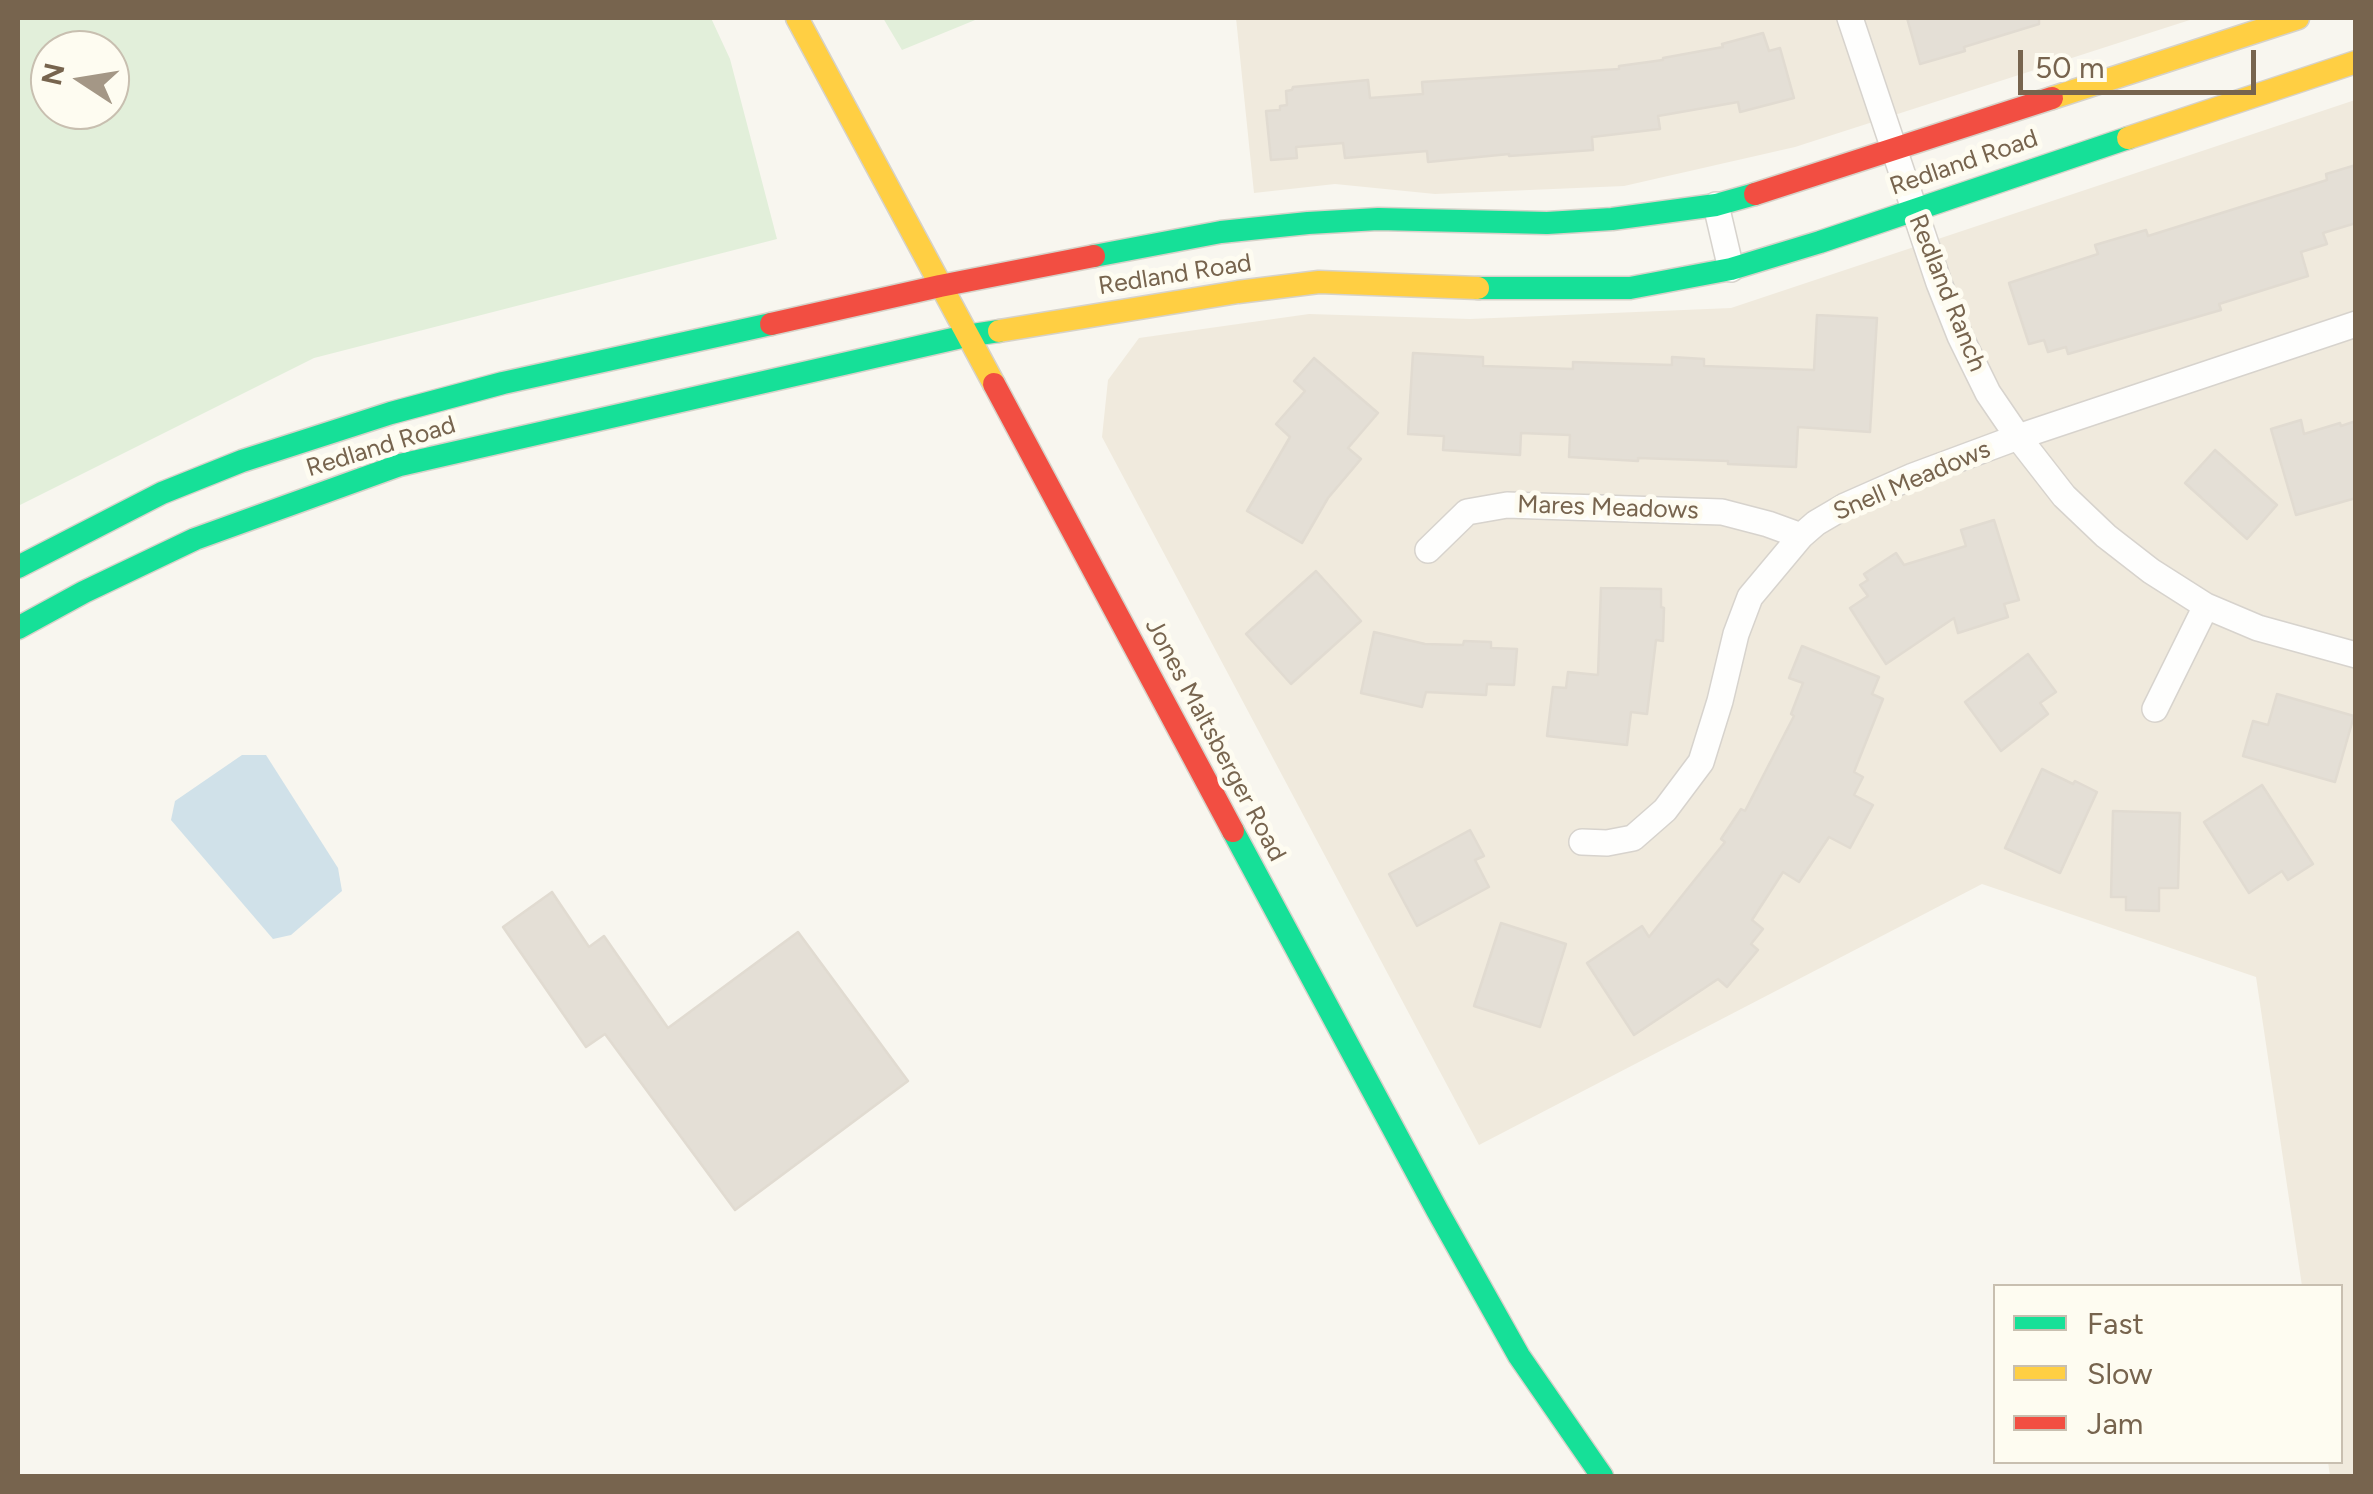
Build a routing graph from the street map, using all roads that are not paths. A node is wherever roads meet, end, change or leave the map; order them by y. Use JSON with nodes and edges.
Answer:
{"nodes":[{"id":1,"x":1850,"y":18,"type":"edge"},
{"id":2,"x":2298,"y":18,"type":"edge"},
{"id":3,"x":803,"y":28,"type":"edge"},
{"id":4,"x":2356,"y":62,"type":"edge"},
{"id":5,"x":1894,"y":149,"type":"junction"},
{"id":6,"x":1716,"y":205,"type":"junction"},
{"id":7,"x":1914,"y":209,"type":"junction"},
{"id":8,"x":1732,"y":269,"type":"junction"},
{"id":9,"x":940,"y":286,"type":"junction"},
{"id":10,"x":2356,"y":324,"type":"edge"},
{"id":11,"x":966,"y":336,"type":"junction"},
{"id":12,"x":2018,"y":438,"type":"junction"},
{"id":13,"x":1800,"y":536,"type":"junction"},
{"id":14,"x":1428,"y":550,"type":"dead end"},
{"id":15,"x":18,"y":566,"type":"edge"},
{"id":16,"x":2206,"y":606,"type":"junction"},
{"id":17,"x":18,"y":628,"type":"edge"},
{"id":18,"x":2356,"y":654,"type":"edge"},
{"id":19,"x":2155,"y":709,"type":"dead end"},
{"id":20,"x":1582,"y":842,"type":"dead end"},
{"id":21,"x":1602,"y":1476,"type":"edge"}],
"edges":[{"from":1,"to":5,"type":"street","name":"Redland Ranch"},
{"from":2,"to":5,"type":"main road","name":"Redland Road"},
{"from":3,"to":9,"type":"main road","name":"Jones Maltsberger Road"},
{"from":4,"to":7,"type":"main road","name":"Redland Road"},
{"from":5,"to":6,"type":"main road","name":"Redland Road"},
{"from":5,"to":7,"type":"street","name":"Redland Ranch"},
{"from":6,"to":8,"type":"street"},
{"from":6,"to":9,"type":"main road","name":"Redland Road"},
{"from":7,"to":8,"type":"main road","name":"Redland Road"},
{"from":7,"to":12,"type":"street","name":"Redland Ranch"},
{"from":8,"to":11,"type":"main road","name":"Redland Road"},
{"from":9,"to":11,"type":"main road","name":"Jones Maltsberger Road"},
{"from":9,"to":15,"type":"main road","name":"Redland Road"},
{"from":10,"to":12,"type":"street","name":"Snell Meadows"},
{"from":11,"to":17,"type":"main road","name":"Redland Road"},
{"from":11,"to":21,"type":"main road","name":"Jones Maltsberger Road"},
{"from":12,"to":13,"type":"street","name":"Snell Meadows"},
{"from":12,"to":16,"type":"street","name":"Redland Ranch"},
{"from":13,"to":14,"type":"street","name":"Mares Meadows"},
{"from":13,"to":20,"type":"street","name":"Snell Meadows"},
{"from":16,"to":18,"type":"street","name":"Redland Ranch"},
{"from":16,"to":19,"type":"street"}]}
